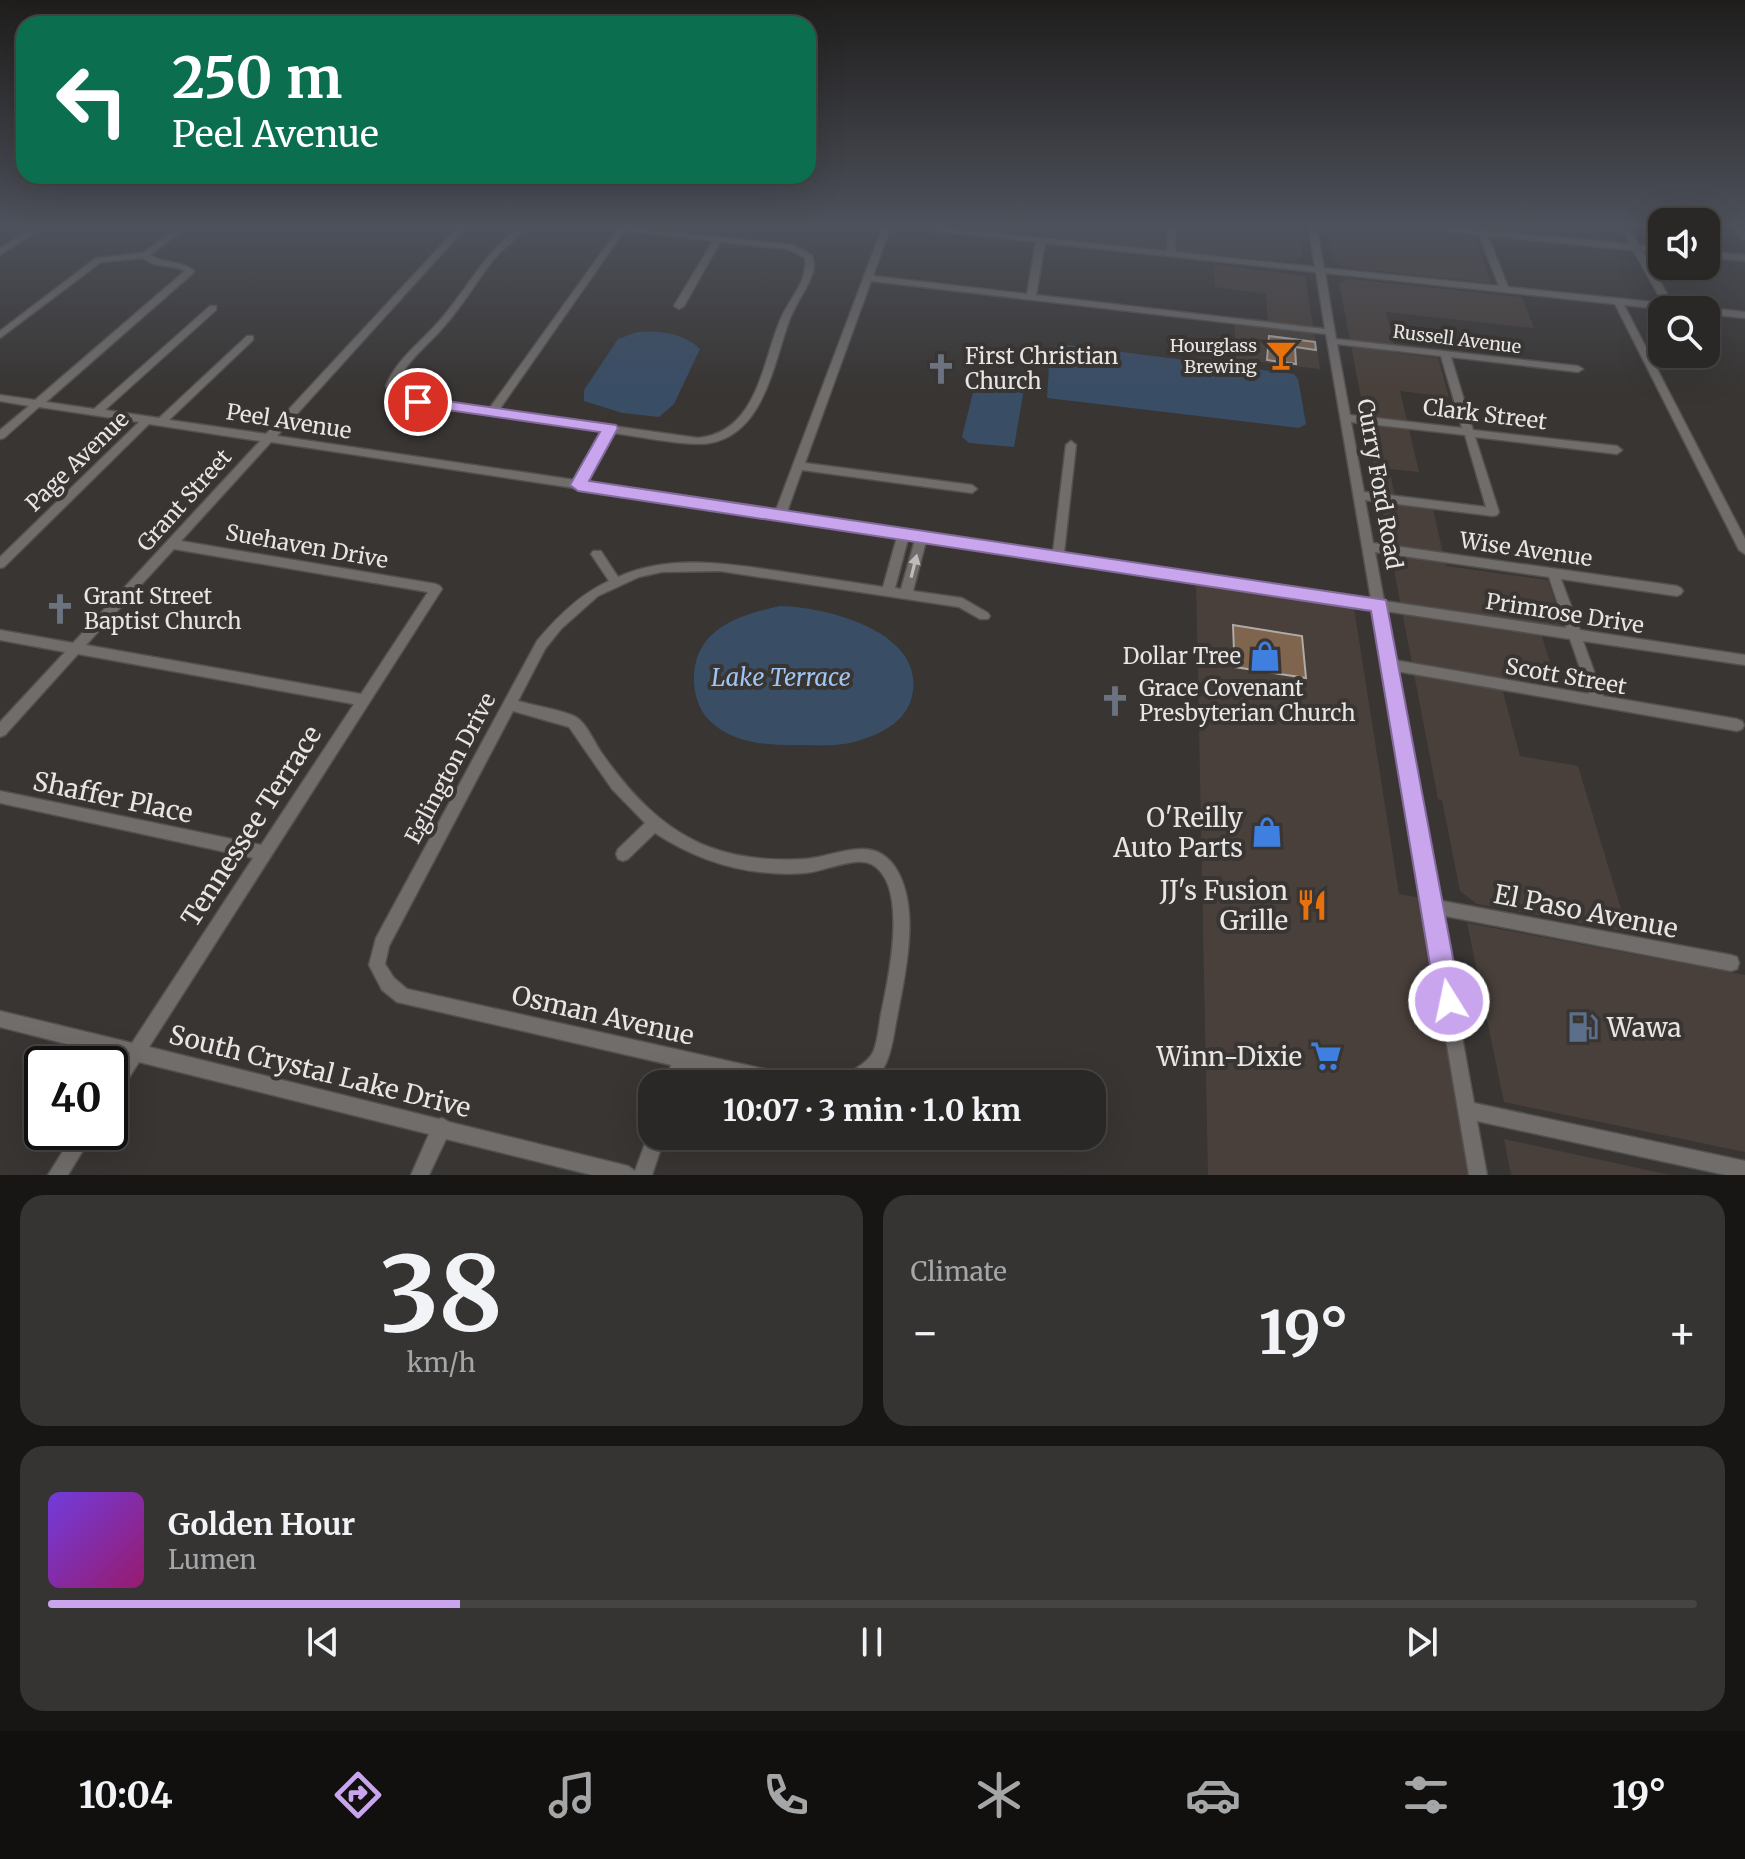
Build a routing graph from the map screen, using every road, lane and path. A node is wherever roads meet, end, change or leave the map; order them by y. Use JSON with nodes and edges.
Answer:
{"nodes":[{"id":1,"x":75,"y":281,"type":"edge"},
{"id":2,"x":177,"y":281,"type":"edge"},
{"id":3,"x":413,"y":281,"type":"edge"},
{"id":4,"x":473,"y":281,"type":"edge"},
{"id":5,"x":582,"y":281,"type":"edge"},
{"id":6,"x":694,"y":281,"type":"edge"},
{"id":7,"x":802,"y":281,"type":"edge"},
{"id":8,"x":867,"y":281,"type":"edge"},
{"id":9,"x":892,"y":281,"type":"edge"},
{"id":10,"x":1034,"y":281,"type":"edge"},
{"id":11,"x":1322,"y":281,"type":"edge"},
{"id":12,"x":1420,"y":281,"type":"edge"},
{"id":13,"x":1501,"y":281,"type":"edge"},
{"id":14,"x":1505,"y":290,"type":"junction"},
{"id":15,"x":1031,"y":297,"type":"junction"},
{"id":16,"x":1618,"y":301,"type":"junction"},
{"id":17,"x":1648,"y":304,"type":"edge"},
{"id":18,"x":679,"y":306,"type":"dead end"},
{"id":19,"x":213,"y":308,"type":"dead end"},
{"id":20,"x":1720,"y":312,"type":"edge"},
{"id":21,"x":1744,"y":316,"type":"edge"},
{"id":22,"x":0,"y":335,"type":"edge"},
{"id":23,"x":1332,"y":336,"type":"junction"},
{"id":24,"x":250,"y":338,"type":"dead end"},
{"id":25,"x":1445,"y":354,"type":"junction"},
{"id":26,"x":1578,"y":369,"type":"dead end"},
{"id":27,"x":0,"y":398,"type":"edge"},
{"id":28,"x":37,"y":404,"type":"junction"},
{"id":29,"x":492,"y":412,"type":"junction"},
{"id":30,"x":96,"y":413,"type":"junction"},
{"id":31,"x":1347,"y":418,"type":"junction"},
{"id":32,"x":147,"y":420,"type":"junction"},
{"id":33,"x":161,"y":422,"type":"junction"},
{"id":34,"x":610,"y":428,"type":"junction"},
{"id":35,"x":1468,"y":433,"type":"junction"},
{"id":36,"x":0,"y":436,"type":"edge"},
{"id":37,"x":268,"y":439,"type":"junction"},
{"id":38,"x":1071,"y":445,"type":"dead end"},
{"id":39,"x":1617,"y":450,"type":"dead end"},
{"id":40,"x":799,"y":466,"type":"junction"},
{"id":41,"x":578,"y":485,"type":"junction"},
{"id":42,"x":972,"y":489,"type":"dead end"},
{"id":43,"x":1360,"y":495,"type":"junction"},
{"id":44,"x":780,"y":516,"type":"junction"},
{"id":45,"x":903,"y":535,"type":"junction"},
{"id":46,"x":921,"y":538,"type":"junction"},
{"id":47,"x":172,"y":544,"type":"junction"},
{"id":48,"x":1369,"y":547,"type":"junction"},
{"id":49,"x":1745,"y":550,"type":"edge"},
{"id":50,"x":597,"y":554,"type":"dead end"},
{"id":51,"x":1058,"y":556,"type":"junction"},
{"id":52,"x":0,"y":564,"type":"edge"},
{"id":53,"x":1553,"y":573,"type":"junction"},
{"id":54,"x":615,"y":581,"type":"junction"},
{"id":55,"x":436,"y":589,"type":"joint"},
{"id":56,"x":888,"y":591,"type":"junction"},
{"id":57,"x":1677,"y":591,"type":"dead end"},
{"id":58,"x":906,"y":594,"type":"junction"},
{"id":59,"x":1379,"y":605,"type":"junction"},
{"id":60,"x":984,"y":616,"type":"dead end"},
{"id":61,"x":0,"y":635,"type":"edge"},
{"id":62,"x":1575,"y":635,"type":"junction"},
{"id":63,"x":77,"y":648,"type":"junction"},
{"id":64,"x":1745,"y":660,"type":"edge"},
{"id":65,"x":1389,"y":664,"type":"junction"},
{"id":66,"x":363,"y":700,"type":"junction"},
{"id":67,"x":1599,"y":702,"type":"junction"},
{"id":68,"x":508,"y":704,"type":"junction"},
{"id":69,"x":1737,"y":725,"type":"dead end"},
{"id":70,"x":0,"y":731,"type":"edge"},
{"id":71,"x":0,"y":797,"type":"edge"},
{"id":72,"x":653,"y":825,"type":"junction"},
{"id":73,"x":264,"y":853,"type":"junction"},
{"id":74,"x":623,"y":854,"type":"dead end"},
{"id":75,"x":1432,"y":906,"type":"junction"},
{"id":76,"x":1731,"y":963,"type":"dead end"},
{"id":77,"x":403,"y":996,"type":"joint"},
{"id":78,"x":0,"y":1019,"type":"edge"},
{"id":79,"x":136,"y":1052,"type":"junction"},
{"id":80,"x":681,"y":1060,"type":"junction"},
{"id":81,"x":128,"y":1064,"type":"edge"},
{"id":82,"x":678,"y":1070,"type":"edge"},
{"id":83,"x":727,"y":1070,"type":"edge"},
{"id":84,"x":869,"y":1070,"type":"edge"},
{"id":85,"x":1467,"y":1110,"type":"junction"},
{"id":86,"x":442,"y":1127,"type":"junction"},
{"id":87,"x":73,"y":1150,"type":"edge"},
{"id":88,"x":651,"y":1150,"type":"edge"},
{"id":89,"x":1745,"y":1170,"type":"edge"},
{"id":90,"x":57,"y":1175,"type":"edge"},
{"id":91,"x":420,"y":1175,"type":"edge"},
{"id":92,"x":628,"y":1175,"type":"edge"},
{"id":93,"x":643,"y":1175,"type":"edge"},
{"id":94,"x":1478,"y":1175,"type":"edge"}],
"edges":[{"from":1,"to":22,"type":"street"},
{"from":2,"to":28,"type":"street"},
{"from":3,"to":37,"type":"street","name":"Grant Street"},
{"from":4,"to":29,"type":"street"},
{"from":5,"to":29,"type":"street"},
{"from":6,"to":18,"type":"street"},
{"from":7,"to":34,"type":"street"},
{"from":8,"to":40,"type":"street"},
{"from":9,"to":15,"type":"street","name":"Russell Avenue"},
{"from":10,"to":15,"type":"street"},
{"from":11,"to":23,"type":"street","name":"Curry Ford Road"},
{"from":12,"to":14,"type":"street"},
{"from":13,"to":14,"type":"street"},
{"from":14,"to":16,"type":"street"},
{"from":15,"to":23,"type":"street","name":"Russell Avenue"},
{"from":16,"to":17,"type":"street"},
{"from":16,"to":49,"type":"street"},
{"from":19,"to":30,"type":"street"},
{"from":20,"to":21,"type":"street"},
{"from":23,"to":25,"type":"street","name":"Russell Avenue"},
{"from":23,"to":31,"type":"street","name":"Curry Ford Road"},
{"from":24,"to":33,"type":"street","name":"Page Avenue"},
{"from":25,"to":26,"type":"street","name":"Russell Avenue"},
{"from":25,"to":35,"type":"street"},
{"from":27,"to":28,"type":"street","name":"Peel Avenue"},
{"from":28,"to":30,"type":"street","name":"Peel Avenue"},
{"from":28,"to":36,"type":"street"},
{"from":29,"to":34,"type":"street"},
{"from":30,"to":32,"type":"street","name":"Peel Avenue"},
{"from":31,"to":35,"type":"street","name":"Clark Street"},
{"from":31,"to":43,"type":"street","name":"Curry Ford Road"},
{"from":32,"to":33,"type":"street","name":"Peel Avenue"},
{"from":32,"to":52,"type":"street","name":"Page Avenue"},
{"from":33,"to":37,"type":"street","name":"Peel Avenue"},
{"from":34,"to":41,"type":"street"},
{"from":35,"to":39,"type":"street","name":"Clark Street"},
{"from":35,"to":43,"type":"street"},
{"from":37,"to":41,"type":"street","name":"Peel Avenue"},
{"from":37,"to":47,"type":"street","name":"Grant Street"},
{"from":38,"to":51,"type":"street"},
{"from":40,"to":42,"type":"street"},
{"from":40,"to":44,"type":"street"},
{"from":41,"to":44,"type":"street","name":"Peel Avenue"},
{"from":43,"to":48,"type":"street","name":"Curry Ford Road"},
{"from":44,"to":45,"type":"street","name":"Peel Avenue"},
{"from":45,"to":46,"type":"street","name":"Peel Avenue"},
{"from":45,"to":56,"type":"street"},
{"from":46,"to":51,"type":"street","name":"Peel Avenue"},
{"from":58,"to":46,"type":"street","one_way":true},
{"from":47,"to":55,"type":"street","name":"Suehaven Drive"},
{"from":47,"to":63,"type":"street","name":"Grant Street"},
{"from":48,"to":53,"type":"street","name":"Wise Avenue"},
{"from":48,"to":59,"type":"street","name":"Curry Ford Road"},
{"from":50,"to":54,"type":"street"},
{"from":51,"to":59,"type":"street","name":"Peel Avenue"},
{"from":53,"to":57,"type":"street","name":"Wise Avenue"},
{"from":53,"to":62,"type":"street"},
{"from":54,"to":56,"type":"street","name":"Eglington Drive"},
{"from":54,"to":68,"type":"street","name":"Eglington Drive"},
{"from":55,"to":66,"type":"street","name":"Tennessee Terrace"},
{"from":56,"to":58,"type":"street","name":"Eglington Drive"},
{"from":58,"to":60,"type":"street","name":"Eglington Drive"},
{"from":59,"to":62,"type":"street","name":"Primrose Drive"},
{"from":59,"to":65,"type":"street","name":"Curry Ford Road"},
{"from":61,"to":63,"type":"street"},
{"from":62,"to":64,"type":"street","name":"Primrose Drive"},
{"from":62,"to":67,"type":"street"},
{"from":63,"to":66,"type":"street"},
{"from":63,"to":70,"type":"street","name":"Grant Street"},
{"from":65,"to":67,"type":"street","name":"Scott Street"},
{"from":65,"to":75,"type":"street","name":"Curry Ford Road"},
{"from":66,"to":73,"type":"street","name":"Tennessee Terrace"},
{"from":67,"to":69,"type":"street","name":"Scott Street"},
{"from":68,"to":72,"type":"street"},
{"from":68,"to":77,"type":"street","name":"Eglington Drive"},
{"from":71,"to":73,"type":"street","name":"Shaffer Place"},
{"from":72,"to":74,"type":"street"},
{"from":72,"to":84,"type":"street"},
{"from":73,"to":79,"type":"street","name":"Tennessee Terrace"},
{"from":75,"to":76,"type":"street","name":"El Paso Avenue"},
{"from":75,"to":85,"type":"street","name":"Curry Ford Road"},
{"from":77,"to":80,"type":"street","name":"Osman Avenue"},
{"from":78,"to":79,"type":"street","name":"South Crystal Lake Drive"},
{"from":79,"to":81,"type":"street","name":"Tennessee Terrace"},
{"from":79,"to":86,"type":"street","name":"South Crystal Lake Drive"},
{"from":80,"to":82,"type":"street"},
{"from":80,"to":83,"type":"street","name":"Osman Avenue"},
{"from":85,"to":89,"type":"street"},
{"from":85,"to":94,"type":"street","name":"Curry Ford Road"},
{"from":86,"to":91,"type":"street"},
{"from":86,"to":92,"type":"street","name":"South Crystal Lake Drive"},
{"from":87,"to":90,"type":"street"},
{"from":88,"to":93,"type":"street"}]}
